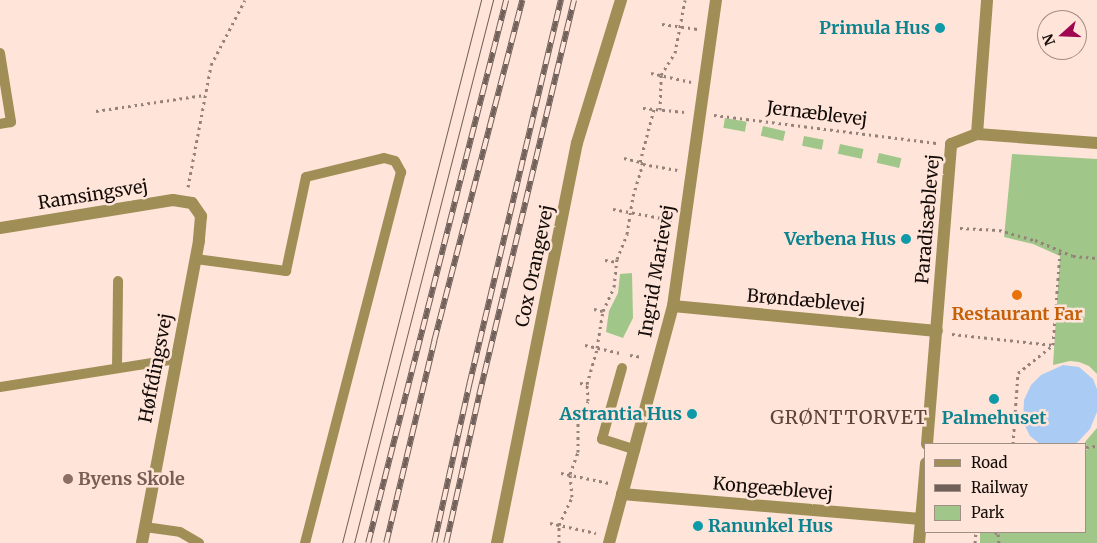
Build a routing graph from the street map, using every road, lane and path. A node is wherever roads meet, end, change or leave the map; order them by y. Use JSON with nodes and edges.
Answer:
{"nodes":[{"id":1,"x":245,"y":0,"type":"edge"},
{"id":2,"x":621,"y":0,"type":"edge"},
{"id":3,"x":685,"y":0,"type":"edge"},
{"id":4,"x":716,"y":0,"type":"edge"},
{"id":5,"x":987,"y":0,"type":"edge"},
{"id":6,"x":662,"y":24,"type":"dead end"},
{"id":7,"x":679,"y":26,"type":"junction"},
{"id":8,"x":0,"y":52,"type":"edge"},
{"id":9,"x":651,"y":73,"type":"dead end"},
{"id":10,"x":661,"y":75,"type":"junction"},
{"id":11,"x":703,"y":85,"type":"junction"},
{"id":12,"x":204,"y":95,"type":"junction"},
{"id":13,"x":643,"y":108,"type":"dead end"},
{"id":14,"x":654,"y":109,"type":"junction"},
{"id":15,"x":660,"y":110,"type":"junction"},
{"id":16,"x":96,"y":111,"type":"dead end"},
{"id":17,"x":700,"y":113,"type":"junction"},
{"id":18,"x":0,"y":124,"type":"edge"},
{"id":19,"x":978,"y":134,"type":"junction"},
{"id":20,"x":931,"y":142,"type":"dead end"},
{"id":21,"x":1097,"y":142,"type":"edge"},
{"id":22,"x":624,"y":158,"type":"dead end"},
{"id":23,"x":641,"y":163,"type":"junction"},
{"id":24,"x":691,"y":173,"type":"junction"},
{"id":25,"x":189,"y":202,"type":"junction"},
{"id":26,"x":613,"y":209,"type":"dead end"},
{"id":27,"x":630,"y":213,"type":"junction"},
{"id":28,"x":685,"y":222,"type":"junction"},
{"id":29,"x":945,"y":226,"type":"junction"},
{"id":30,"x":0,"y":228,"type":"edge"},
{"id":31,"x":1060,"y":252,"type":"junction"},
{"id":32,"x":1097,"y":258,"type":"edge"},
{"id":33,"x":196,"y":259,"type":"junction"},
{"id":34,"x":605,"y":260,"type":"dead end"},
{"id":35,"x":617,"y":262,"type":"junction"},
{"id":36,"x":118,"y":281,"type":"dead end"},
{"id":37,"x":673,"y":306,"type":"junction"},
{"id":38,"x":594,"y":308,"type":"dead end"},
{"id":39,"x":603,"y":311,"type":"junction"},
{"id":40,"x":937,"y":331,"type":"junction"},
{"id":41,"x":585,"y":345,"type":"dead end"},
{"id":42,"x":1052,"y":345,"type":"junction"},
{"id":43,"x":597,"y":348,"type":"junction"},
{"id":44,"x":176,"y":359,"type":"junction"},
{"id":45,"x":117,"y":368,"type":"junction"},
{"id":46,"x":622,"y":368,"type":"dead end"},
{"id":47,"x":580,"y":383,"type":"dead end"},
{"id":48,"x":587,"y":384,"type":"junction"},
{"id":49,"x":0,"y":387,"type":"edge"},
{"id":50,"x":572,"y":420,"type":"dead end"},
{"id":51,"x":578,"y":420,"type":"junction"},
{"id":52,"x":927,"y":443,"type":"edge"},
{"id":53,"x":1013,"y":443,"type":"edge"},
{"id":54,"x":634,"y":450,"type":"junction"},
{"id":55,"x":561,"y":472,"type":"dead end"},
{"id":56,"x":570,"y":474,"type":"junction"},
{"id":57,"x":924,"y":485,"type":"edge"},
{"id":58,"x":623,"y":491,"type":"junction"},
{"id":59,"x":921,"y":519,"type":"junction"},
{"id":60,"x":550,"y":523,"type":"dead end"},
{"id":61,"x":559,"y":525,"type":"junction"},
{"id":62,"x":145,"y":527,"type":"junction"},
{"id":63,"x":610,"y":540,"type":"edge"},
{"id":64,"x":142,"y":543,"type":"edge"},
{"id":65,"x":199,"y":543,"type":"edge"},
{"id":66,"x":305,"y":543,"type":"edge"},
{"id":67,"x":497,"y":543,"type":"edge"},
{"id":68,"x":559,"y":543,"type":"edge"},
{"id":69,"x":919,"y":543,"type":"edge"}],
"edges":[{"from":1,"to":12,"type":"path"},
{"from":2,"to":67,"type":"street","name":"Cox Orangevej"},
{"from":3,"to":7,"type":"path"},
{"from":4,"to":11,"type":"street","name":"Ingrid Marievej"},
{"from":5,"to":19,"type":"street"},
{"from":6,"to":7,"type":"path"},
{"from":7,"to":10,"type":"path"},
{"from":8,"to":18,"type":"lane"},
{"from":9,"to":10,"type":"path"},
{"from":10,"to":11,"type":"path"},
{"from":10,"to":15,"type":"path"},
{"from":11,"to":17,"type":"street","name":"Ingrid Marievej"},
{"from":12,"to":16,"type":"path"},
{"from":12,"to":25,"type":"path"},
{"from":13,"to":14,"type":"path","name":"Jernæblevej"},
{"from":14,"to":15,"type":"path","name":"Jernæblevej"},
{"from":14,"to":23,"type":"path"},
{"from":15,"to":17,"type":"path","name":"Jernæblevej"},
{"from":17,"to":20,"type":"path","name":"Jernæblevej"},
{"from":17,"to":24,"type":"street","name":"Ingrid Marievej"},
{"from":19,"to":21,"type":"street","name":"Paradisæblevej"},
{"from":19,"to":29,"type":"street","name":"Paradisæblevej"},
{"from":22,"to":23,"type":"path"},
{"from":23,"to":24,"type":"path"},
{"from":23,"to":27,"type":"path"},
{"from":24,"to":28,"type":"street","name":"Ingrid Marievej"},
{"from":25,"to":30,"type":"street","name":"Ramsingsvej"},
{"from":25,"to":33,"type":"street","name":"Høffdingsvej"},
{"from":26,"to":27,"type":"path"},
{"from":27,"to":28,"type":"path"},
{"from":27,"to":35,"type":"path"},
{"from":28,"to":37,"type":"street","name":"Ingrid Marievej"},
{"from":29,"to":31,"type":"path"},
{"from":29,"to":40,"type":"street","name":"Paradisæblevej"},
{"from":31,"to":32,"type":"path"},
{"from":31,"to":42,"type":"path"},
{"from":33,"to":44,"type":"street","name":"Høffdingsvej"},
{"from":33,"to":66,"type":"lane"},
{"from":34,"to":35,"type":"path"},
{"from":35,"to":39,"type":"path"},
{"from":36,"to":45,"type":"lane"},
{"from":37,"to":40,"type":"street","name":"Brøndæblevej"},
{"from":37,"to":54,"type":"street","name":"Ingrid Marievej"},
{"from":38,"to":39,"type":"path"},
{"from":39,"to":43,"type":"path"},
{"from":40,"to":42,"type":"path"},
{"from":40,"to":52,"type":"street","name":"Paradisæblevej"},
{"from":41,"to":43,"type":"path"},
{"from":42,"to":53,"type":"path"},
{"from":43,"to":48,"type":"path"},
{"from":44,"to":45,"type":"lane"},
{"from":44,"to":62,"type":"street","name":"Høffdingsvej"},
{"from":45,"to":49,"type":"lane"},
{"from":46,"to":54,"type":"lane"},
{"from":47,"to":48,"type":"path"},
{"from":48,"to":51,"type":"path"},
{"from":50,"to":51,"type":"path"},
{"from":51,"to":56,"type":"path"},
{"from":54,"to":58,"type":"street","name":"Ingrid Marievej"},
{"from":55,"to":56,"type":"path"},
{"from":56,"to":58,"type":"path"},
{"from":56,"to":61,"type":"path"},
{"from":57,"to":59,"type":"street"},
{"from":58,"to":59,"type":"street","name":"Kongeæblevej"},
{"from":58,"to":63,"type":"street","name":"Ingrid Marievej"},
{"from":59,"to":69,"type":"street"},
{"from":60,"to":61,"type":"path"},
{"from":61,"to":63,"type":"path"},
{"from":61,"to":68,"type":"path"},
{"from":62,"to":64,"type":"street","name":"Høffdingsvej"},
{"from":62,"to":65,"type":"lane"}]}
